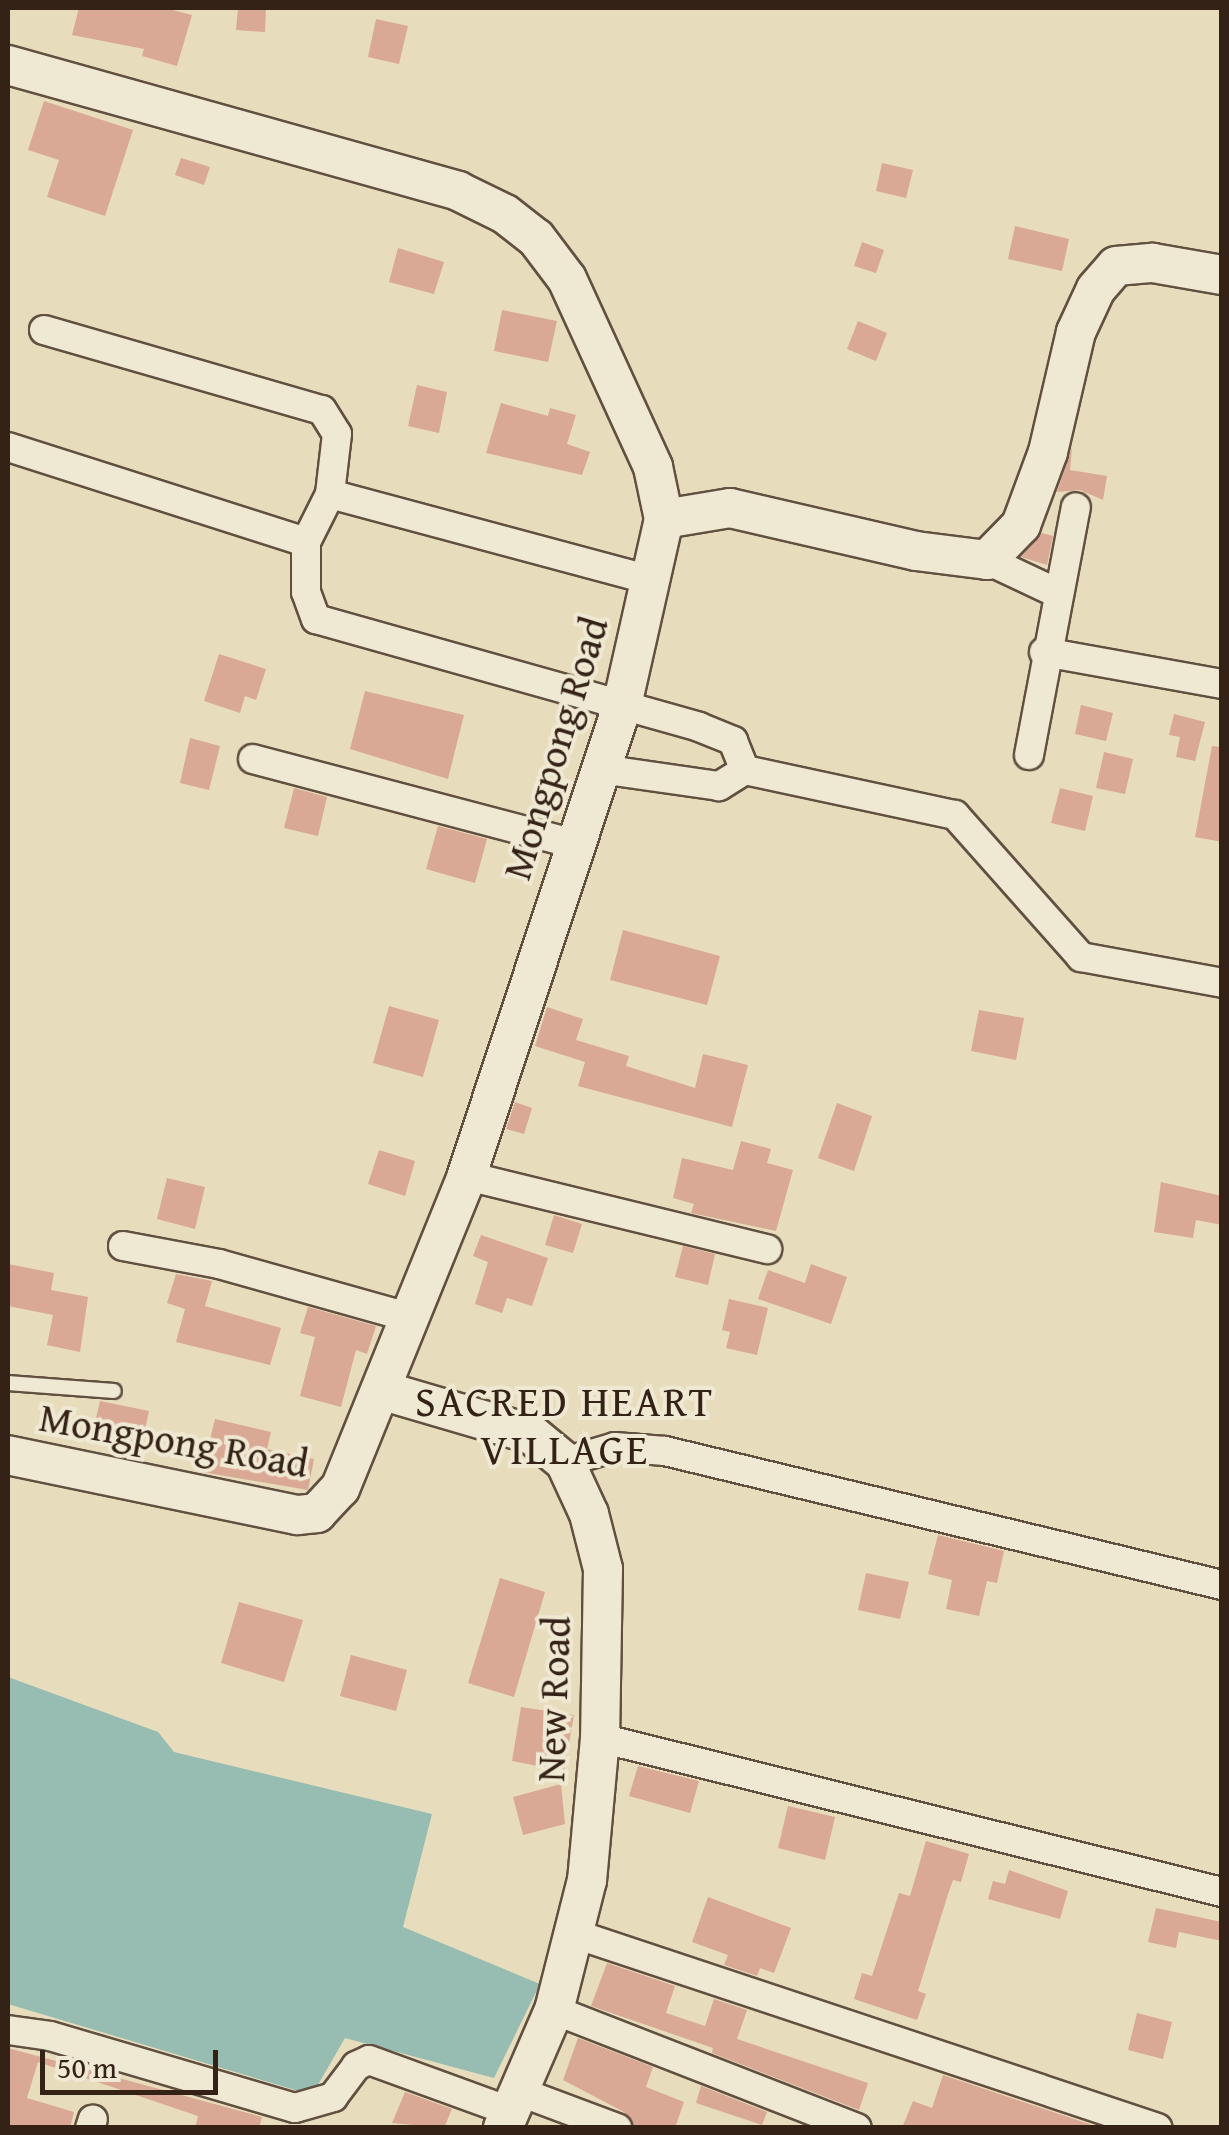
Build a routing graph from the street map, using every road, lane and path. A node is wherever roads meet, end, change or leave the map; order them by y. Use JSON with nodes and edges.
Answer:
{"nodes":[{"id":1,"x":8,"y":65,"type":"edge"},
{"id":2,"x":1222,"y":276,"type":"edge"},
{"id":3,"x":44,"y":330,"type":"dead end"},
{"id":4,"x":8,"y":448,"type":"edge"},
{"id":5,"x":330,"y":494,"type":"junction"},
{"id":6,"x":1076,"y":507,"type":"dead end"},
{"id":7,"x":664,"y":519,"type":"junction"},
{"id":8,"x":306,"y":542,"type":"junction"},
{"id":9,"x":986,"y":560,"type":"junction"},
{"id":10,"x":650,"y":580,"type":"junction"},
{"id":11,"x":1057,"y":593,"type":"junction"},
{"id":12,"x":1044,"y":652,"type":"junction"},
{"id":13,"x":1222,"y":684,"type":"edge"},
{"id":14,"x":622,"y":706,"type":"junction"},
{"id":15,"x":1029,"y":755,"type":"dead end"},
{"id":16,"x":253,"y":759,"type":"dead end"},
{"id":17,"x":601,"y":769,"type":"junction"},
{"id":18,"x":744,"y":770,"type":"junction"},
{"id":19,"x":575,"y":844,"type":"junction"},
{"id":20,"x":1222,"y":983,"type":"edge"},
{"id":21,"x":466,"y":1176,"type":"junction"},
{"id":22,"x":123,"y":1246,"type":"dead end"},
{"id":23,"x":768,"y":1249,"type":"dead end"},
{"id":24,"x":411,"y":1318,"type":"junction"},
{"id":25,"x":8,"y":1383,"type":"edge"},
{"id":26,"x":114,"y":1392,"type":"dead end"},
{"id":27,"x":384,"y":1392,"type":"junction"},
{"id":28,"x":8,"y":1456,"type":"edge"},
{"id":29,"x":564,"y":1462,"type":"junction"},
{"id":30,"x":1222,"y":1585,"type":"edge"},
{"id":31,"x":600,"y":1738,"type":"junction"},
{"id":32,"x":1222,"y":1892,"type":"edge"},
{"id":33,"x":575,"y":1934,"type":"junction"},
{"id":34,"x":554,"y":2010,"type":"junction"},
{"id":35,"x":8,"y":2030,"type":"edge"},
{"id":36,"x":510,"y":2110,"type":"edge"},
{"id":37,"x":794,"y":2116,"type":"edge"},
{"id":38,"x":616,"y":2128,"type":"edge"},
{"id":39,"x":856,"y":2128,"type":"edge"},
{"id":40,"x":1158,"y":2128,"type":"edge"}],
"edges":[{"from":1,"to":7,"type":"main road","name":"Mongpong Road"},
{"from":2,"to":9,"type":"main road"},
{"from":3,"to":5,"type":"street"},
{"from":4,"to":8,"type":"street"},
{"from":5,"to":8,"type":"street"},
{"from":5,"to":10,"type":"street"},
{"from":6,"to":11,"type":"street"},
{"from":7,"to":9,"type":"main road"},
{"from":7,"to":10,"type":"main road","name":"Mongpong Road"},
{"from":8,"to":14,"type":"street"},
{"from":9,"to":11,"type":"street"},
{"from":10,"to":14,"type":"main road","name":"Mongpong Road"},
{"from":11,"to":12,"type":"street"},
{"from":12,"to":13,"type":"street"},
{"from":12,"to":15,"type":"street"},
{"from":14,"to":17,"type":"main road","name":"Mongpong Road"},
{"from":14,"to":18,"type":"street"},
{"from":16,"to":19,"type":"street"},
{"from":17,"to":18,"type":"street"},
{"from":17,"to":19,"type":"main road","name":"Mongpong Road"},
{"from":18,"to":20,"type":"street"},
{"from":19,"to":21,"type":"main road","name":"Mongpong Road"},
{"from":21,"to":23,"type":"street"},
{"from":21,"to":24,"type":"main road","name":"Mongpong Road"},
{"from":22,"to":24,"type":"street"},
{"from":24,"to":27,"type":"main road","name":"Mongpong Road"},
{"from":25,"to":26,"type":"lane"},
{"from":27,"to":28,"type":"main road","name":"Mongpong Road"},
{"from":27,"to":29,"type":"main road","name":"New Road"},
{"from":29,"to":30,"type":"street"},
{"from":29,"to":31,"type":"main road","name":"New Road"},
{"from":31,"to":32,"type":"street"},
{"from":31,"to":33,"type":"main road","name":"New Road"},
{"from":33,"to":34,"type":"main road","name":"New Road"},
{"from":33,"to":40,"type":"street"},
{"from":34,"to":36,"type":"main road","name":"New Road"},
{"from":34,"to":37,"type":"street"},
{"from":35,"to":36,"type":"street"},
{"from":36,"to":38,"type":"street"},
{"from":37,"to":39,"type":"street"}]}
